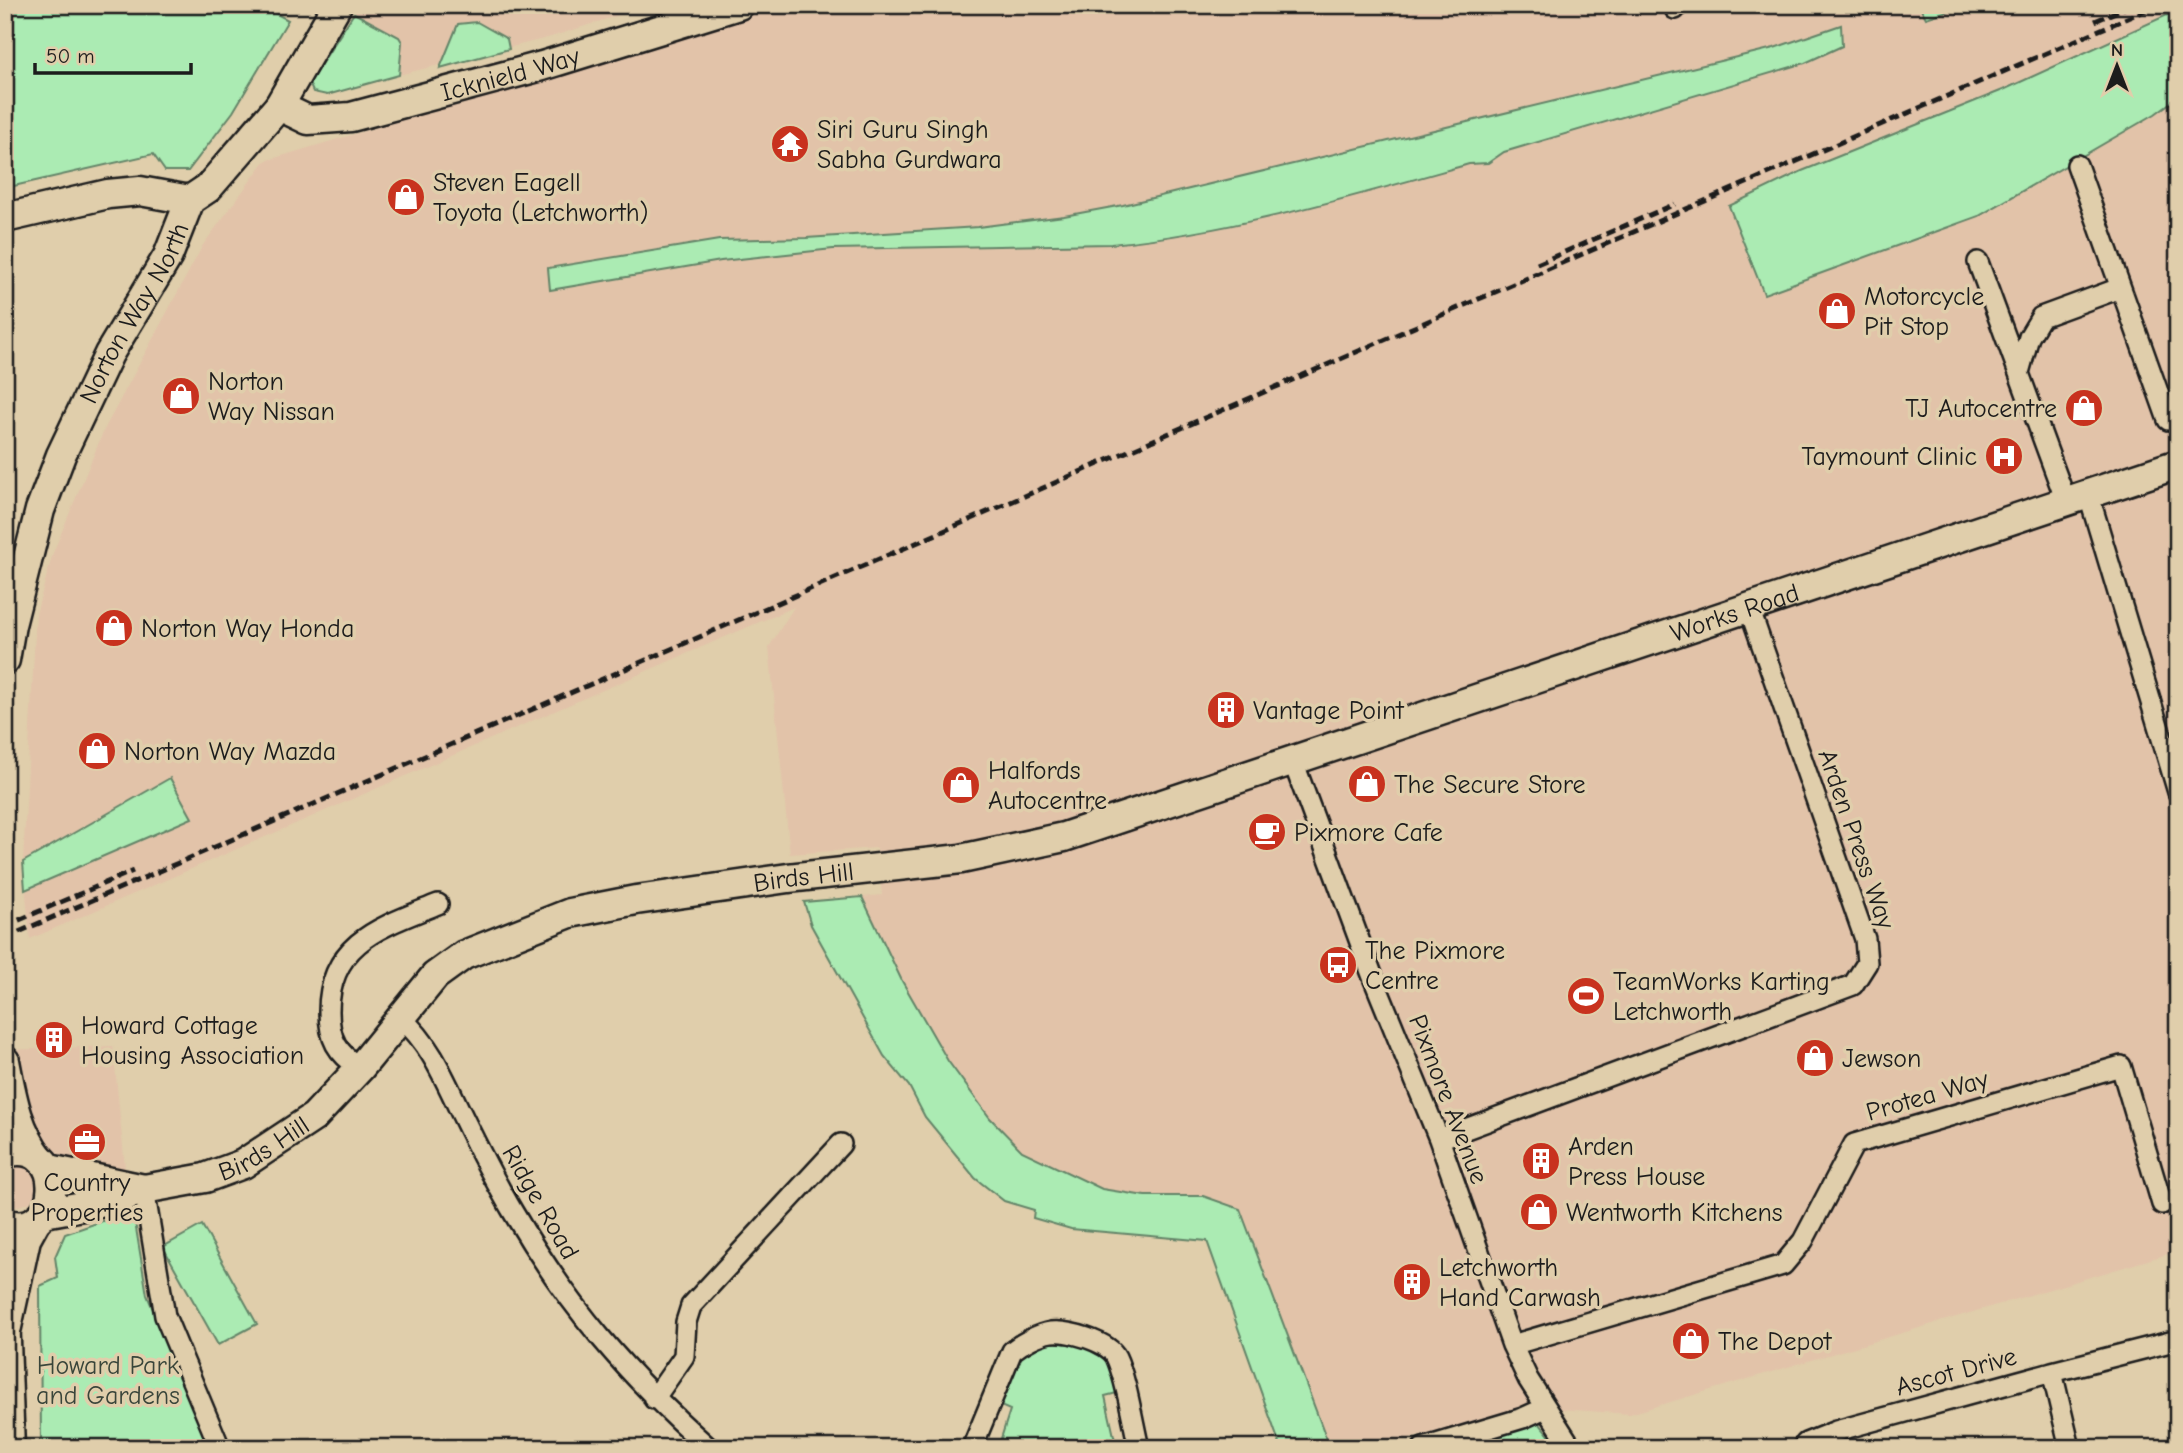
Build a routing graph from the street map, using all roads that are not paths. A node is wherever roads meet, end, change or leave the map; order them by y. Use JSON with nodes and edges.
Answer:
{"nodes":[{"id":1,"x":337,"y":5,"type":"edge"},
{"id":2,"x":739,"y":5,"type":"edge"},
{"id":3,"x":279,"y":106,"type":"junction"},
{"id":4,"x":2077,"y":165,"type":"dead end"},
{"id":5,"x":190,"y":200,"type":"junction"},
{"id":6,"x":5,"y":218,"type":"edge"},
{"id":7,"x":1978,"y":262,"type":"dead end"},
{"id":8,"x":2120,"y":288,"type":"junction"},
{"id":9,"x":2020,"y":369,"type":"junction"},
{"id":10,"x":2168,"y":420,"type":"dead end"},
{"id":11,"x":2178,"y":464,"type":"edge"},
{"id":12,"x":2077,"y":497,"type":"junction"},
{"id":13,"x":1749,"y":608,"type":"junction"},
{"id":14,"x":8,"y":625,"type":"edge"},
{"id":15,"x":5,"y":660,"type":"edge"},
{"id":16,"x":1293,"y":761,"type":"junction"},
{"id":17,"x":2178,"y":792,"type":"edge"},
{"id":18,"x":438,"y":904,"type":"dead end"},
{"id":19,"x":402,"y":1019,"type":"junction"},
{"id":20,"x":5,"y":1061,"type":"edge"},
{"id":21,"x":360,"y":1068,"type":"junction"},
{"id":22,"x":1439,"y":1139,"type":"junction"},
{"id":23,"x":841,"y":1144,"type":"dead end"},
{"id":24,"x":5,"y":1153,"type":"edge"},
{"id":25,"x":44,"y":1164,"type":"junction"},
{"id":26,"x":144,"y":1189,"type":"junction"},
{"id":27,"x":2162,"y":1204,"type":"dead end"},
{"id":28,"x":40,"y":1216,"type":"junction"},
{"id":29,"x":5,"y":1223,"type":"edge"},
{"id":30,"x":6,"y":1320,"type":"edge"},
{"id":31,"x":2178,"y":1340,"type":"edge"},
{"id":32,"x":1512,"y":1345,"type":"junction"},
{"id":33,"x":2052,"y":1373,"type":"junction"},
{"id":34,"x":654,"y":1399,"type":"junction"},
{"id":35,"x":1545,"y":1408,"type":"junction"},
{"id":36,"x":1432,"y":1447,"type":"edge"},
{"id":37,"x":10,"y":1448,"type":"edge"},
{"id":38,"x":220,"y":1448,"type":"edge"},
{"id":39,"x":709,"y":1448,"type":"edge"},
{"id":40,"x":972,"y":1448,"type":"edge"},
{"id":41,"x":1139,"y":1448,"type":"edge"},
{"id":42,"x":1572,"y":1448,"type":"edge"},
{"id":43,"x":1802,"y":1448,"type":"edge"},
{"id":44,"x":2070,"y":1448,"type":"edge"}],
"edges":[{"from":1,"to":3,"type":"street","name":"Norton Way North"},
{"from":2,"to":3,"type":"street","name":"Icknield Way"},
{"from":3,"to":5,"type":"street","name":"Norton Way North"},
{"from":4,"to":8,"type":"street"},
{"from":5,"to":6,"type":"street"},
{"from":5,"to":14,"type":"street","name":"Norton Way North"},
{"from":7,"to":9,"type":"street"},
{"from":8,"to":9,"type":"street"},
{"from":8,"to":10,"type":"street"},
{"from":9,"to":12,"type":"street"},
{"from":11,"to":12,"type":"street","name":"Works Road"},
{"from":12,"to":13,"type":"street","name":"Works Road"},
{"from":12,"to":17,"type":"street"},
{"from":13,"to":16,"type":"street","name":"Works Road"},
{"from":13,"to":22,"type":"street","name":"Arden Press Way"},
{"from":14,"to":15,"type":"street","name":"Norton Way North"},
{"from":16,"to":19,"type":"street","name":"Birds Hill"},
{"from":16,"to":22,"type":"street","name":"Pixmore Avenue"},
{"from":18,"to":21,"type":"street"},
{"from":19,"to":21,"type":"street","name":"Birds Hill"},
{"from":19,"to":34,"type":"street","name":"Ridge Road"},
{"from":20,"to":25,"type":"street"},
{"from":21,"to":26,"type":"street","name":"Birds Hill"},
{"from":22,"to":32,"type":"street","name":"Pixmore Avenue"},
{"from":23,"to":34,"type":"street"},
{"from":24,"to":25,"type":"street","name":"Birds Hill"},
{"from":25,"to":26,"type":"street","name":"Birds Hill"},
{"from":25,"to":28,"type":"street"},
{"from":26,"to":28,"type":"street","name":"Birds Hill"},
{"from":26,"to":38,"type":"street"},
{"from":27,"to":32,"type":"street","name":"Protea Way"},
{"from":28,"to":29,"type":"street","name":"Birds Hill"},
{"from":28,"to":30,"type":"street"},
{"from":30,"to":37,"type":"street"},
{"from":31,"to":33,"type":"street"},
{"from":32,"to":35,"type":"street","name":"Pixmore Avenue"},
{"from":33,"to":43,"type":"street","name":"Ascot Drive"},
{"from":33,"to":44,"type":"street","name":"Ascot Drive"},
{"from":34,"to":39,"type":"street","name":"Ridge Road"},
{"from":35,"to":36,"type":"street"},
{"from":35,"to":42,"type":"street","name":"Pixmore Avenue"},
{"from":40,"to":41,"type":"street"}]}
